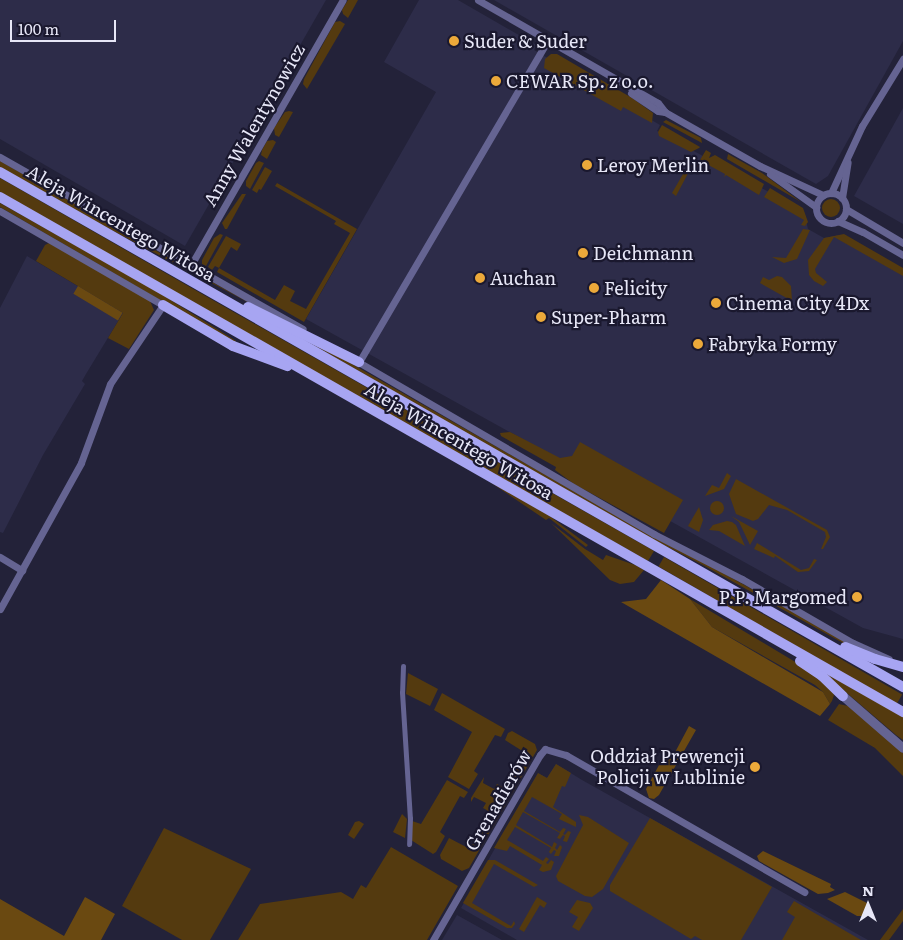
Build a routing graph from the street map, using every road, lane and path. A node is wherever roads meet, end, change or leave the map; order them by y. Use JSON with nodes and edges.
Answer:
{"nodes":[{"id":1,"x":343,"y":0,"type":"edge"},
{"id":2,"x":478,"y":0,"type":"edge"},
{"id":3,"x":548,"y":41,"type":"junction"},
{"id":4,"x":903,"y":59,"type":"edge"},
{"id":5,"x":850,"y":152,"type":"junction"},
{"id":6,"x":0,"y":157,"type":"edge"},
{"id":7,"x":760,"y":166,"type":"junction"},
{"id":8,"x":0,"y":172,"type":"edge"},
{"id":9,"x":827,"y":194,"type":"junction"},
{"id":10,"x":0,"y":197,"type":"edge"},
{"id":11,"x":842,"y":198,"type":"junction"},
{"id":12,"x":816,"y":207,"type":"junction"},
{"id":13,"x":846,"y":209,"type":"junction"},
{"id":14,"x":0,"y":211,"type":"edge"},
{"id":15,"x":838,"y":221,"type":"junction"},
{"id":16,"x":903,"y":243,"type":"edge"},
{"id":17,"x":903,"y":255,"type":"edge"},
{"id":18,"x":191,"y":265,"type":"junction"},
{"id":19,"x":215,"y":295,"type":"junction"},
{"id":20,"x":163,"y":305,"type":"junction"},
{"id":21,"x":359,"y":362,"type":"junction"},
{"id":22,"x":309,"y":373,"type":"junction"},
{"id":23,"x":430,"y":443,"type":"junction"},
{"id":24,"x":483,"y":481,"type":"dead end"},
{"id":25,"x":652,"y":538,"type":"junction"},
{"id":26,"x":0,"y":557,"type":"edge"},
{"id":27,"x":22,"y":570,"type":"junction"},
{"id":28,"x":747,"y":598,"type":"junction"},
{"id":29,"x":0,"y":609,"type":"edge"},
{"id":30,"x":732,"y":615,"type":"junction"},
{"id":31,"x":903,"y":665,"type":"edge"},
{"id":32,"x":404,"y":666,"type":"dead end"},
{"id":33,"x":903,"y":687,"type":"edge"},
{"id":34,"x":843,"y":696,"type":"joint"},
{"id":35,"x":903,"y":712,"type":"edge"},
{"id":36,"x":903,"y":748,"type":"edge"},
{"id":37,"x":409,"y":844,"type":"dead end"},
{"id":38,"x":804,"y":892,"type":"dead end"},
{"id":39,"x":434,"y":940,"type":"edge"}],
"edges":[{"from":1,"to":18,"type":"street","name":"Anny Walentynowicz"},
{"from":2,"to":3,"type":"street"},
{"from":3,"to":7,"type":"street"},
{"from":3,"to":21,"type":"street"},
{"from":4,"to":5,"type":"street"},
{"from":5,"to":9,"type":"street"},
{"from":5,"to":11,"type":"street"},
{"from":6,"to":18,"type":"street","name":"Aleja Wincentego Witosa"},
{"from":7,"to":9,"type":"street"},
{"from":7,"to":12,"type":"street"},
{"from":8,"to":19,"type":"main road","name":"Aleja Wincentego Witosa"},
{"from":9,"to":11,"type":"street"},
{"from":9,"to":12,"type":"street"},
{"from":10,"to":22,"type":"main road","name":"Aleja Wincentego Witosa"},
{"from":11,"to":13,"type":"street"},
{"from":12,"to":15,"type":"street"},
{"from":13,"to":15,"type":"street"},
{"from":13,"to":16,"type":"street"},
{"from":14,"to":20,"type":"street"},
{"from":15,"to":17,"type":"street"},
{"from":18,"to":21,"type":"street","name":"Aleja Wincentego Witosa"},
{"from":19,"to":21,"type":"main road"},
{"from":19,"to":25,"type":"main road","name":"Aleja Wincentego Witosa"},
{"from":20,"to":22,"type":"main road"},
{"from":20,"to":27,"type":"street"},
{"from":21,"to":25,"type":"street","name":"Aleja Wincentego Witosa"},
{"from":22,"to":23,"type":"main road","name":"Aleja Wincentego Witosa"},
{"from":23,"to":24,"type":"main road"},
{"from":23,"to":30,"type":"main road","name":"Aleja Wincentego Witosa"},
{"from":25,"to":28,"type":"main road","name":"Aleja Wincentego Witosa"},
{"from":25,"to":31,"type":"street","name":"Aleja Wincentego Witosa"},
{"from":26,"to":27,"type":"street"},
{"from":27,"to":29,"type":"street"},
{"from":28,"to":31,"type":"main road"},
{"from":28,"to":33,"type":"main road","name":"Aleja Wincentego Witosa"},
{"from":30,"to":34,"type":"main road"},
{"from":30,"to":35,"type":"main road","name":"Aleja Wincentego Witosa"},
{"from":32,"to":37,"type":"street"},
{"from":34,"to":36,"type":"street"},
{"from":38,"to":39,"type":"street","name":"Grenadierów"}]}
